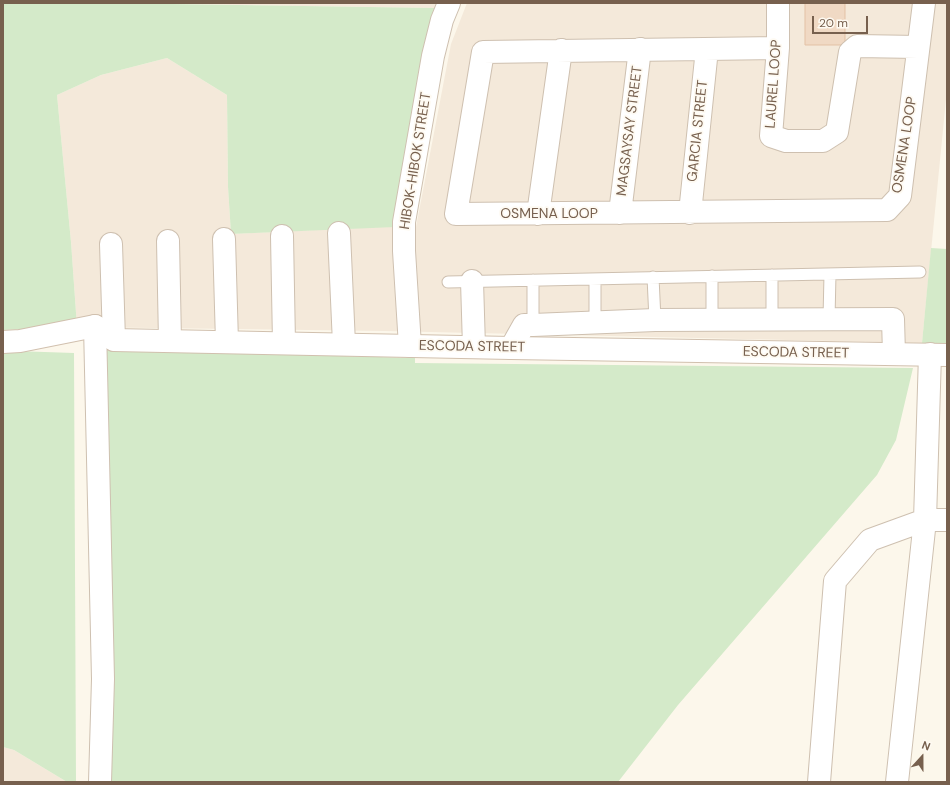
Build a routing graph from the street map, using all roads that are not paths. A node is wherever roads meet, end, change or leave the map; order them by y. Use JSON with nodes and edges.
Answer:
{"nodes":[{"id":1,"x":449,"y":3,"type":"edge"},
{"id":2,"x":778,"y":3,"type":"edge"},
{"id":3,"x":924,"y":3,"type":"edge"},
{"id":4,"x":918,"y":47,"type":"junction"},
{"id":5,"x":778,"y":48,"type":"junction"},
{"id":6,"x":640,"y":49,"type":"junction"},
{"id":7,"x":707,"y":49,"type":"junction"},
{"id":8,"x":561,"y":50,"type":"junction"},
{"id":9,"x":620,"y":213,"type":"junction"},
{"id":10,"x":690,"y":213,"type":"junction"},
{"id":11,"x":538,"y":214,"type":"junction"},
{"id":12,"x":339,"y":233,"type":"dead end"},
{"id":13,"x":282,"y":236,"type":"dead end"},
{"id":14,"x":224,"y":239,"type":"dead end"},
{"id":15,"x":168,"y":241,"type":"dead end"},
{"id":16,"x":111,"y":244,"type":"dead end"},
{"id":17,"x":920,"y":272,"type":"dead end"},
{"id":18,"x":830,"y":274,"type":"junction"},
{"id":19,"x":772,"y":275,"type":"junction"},
{"id":20,"x":712,"y":276,"type":"junction"},
{"id":21,"x":653,"y":278,"type":"junction"},
{"id":22,"x":595,"y":279,"type":"junction"},
{"id":23,"x":533,"y":280,"type":"junction"},
{"id":24,"x":472,"y":281,"type":"junction"},
{"id":25,"x":448,"y":282,"type":"dead end"},
{"id":26,"x":712,"y":319,"type":"junction"},
{"id":27,"x":829,"y":319,"type":"junction"},
{"id":28,"x":655,"y":320,"type":"junction"},
{"id":29,"x":772,"y":320,"type":"junction"},
{"id":30,"x":595,"y":322,"type":"junction"},
{"id":31,"x":533,"y":324,"type":"junction"},
{"id":32,"x":95,"y":326,"type":"junction"},
{"id":33,"x":114,"y":340,"type":"junction"},
{"id":34,"x":170,"y":341,"type":"junction"},
{"id":35,"x":3,"y":342,"type":"edge"},
{"id":36,"x":227,"y":342,"type":"junction"},
{"id":37,"x":284,"y":343,"type":"junction"},
{"id":38,"x":344,"y":344,"type":"junction"},
{"id":39,"x":410,"y":346,"type":"junction"},
{"id":40,"x":474,"y":347,"type":"junction"},
{"id":41,"x":511,"y":348,"type":"junction"},
{"id":42,"x":894,"y":354,"type":"junction"},
{"id":43,"x":938,"y":355,"type":"edge"},
{"id":44,"x":925,"y":520,"type":"junction"},
{"id":45,"x":947,"y":520,"type":"edge"},
{"id":46,"x":100,"y":782,"type":"edge"},
{"id":47,"x":820,"y":782,"type":"edge"},
{"id":48,"x":897,"y":782,"type":"edge"}],
"edges":[{"from":1,"to":39,"type":"street","name":"HIBOK-HIBOK STREET"},
{"from":2,"to":5,"type":"street","name":"LAUREL LOOP"},
{"from":3,"to":4,"type":"street","name":"OSMENA LOOP"},
{"from":4,"to":5,"type":"street","name":"LAUREL LOOP"},
{"from":4,"to":10,"type":"street","name":"OSMENA LOOP"},
{"from":5,"to":7,"type":"street","name":"OSMENA LOOP"},
{"from":6,"to":7,"type":"street","name":"OSMENA LOOP"},
{"from":6,"to":8,"type":"street","name":"OSMENA LOOP"},
{"from":6,"to":9,"type":"street","name":"MAGSAYSAY STREET"},
{"from":7,"to":10,"type":"street","name":"GARCIA STREET"},
{"from":8,"to":11,"type":"street"},
{"from":8,"to":11,"type":"street","name":"OSMENA LOOP"},
{"from":9,"to":10,"type":"street","name":"OSMENA LOOP"},
{"from":9,"to":11,"type":"street","name":"OSMENA LOOP"},
{"from":12,"to":38,"type":"street"},
{"from":13,"to":37,"type":"street"},
{"from":14,"to":36,"type":"street"},
{"from":15,"to":34,"type":"street"},
{"from":16,"to":33,"type":"street"},
{"from":17,"to":18,"type":"lane"},
{"from":18,"to":19,"type":"lane"},
{"from":18,"to":27,"type":"lane"},
{"from":19,"to":20,"type":"lane"},
{"from":19,"to":29,"type":"lane"},
{"from":20,"to":21,"type":"lane"},
{"from":20,"to":26,"type":"lane"},
{"from":21,"to":22,"type":"lane"},
{"from":21,"to":28,"type":"lane"},
{"from":22,"to":23,"type":"lane"},
{"from":22,"to":30,"type":"lane"},
{"from":23,"to":24,"type":"lane"},
{"from":23,"to":31,"type":"lane"},
{"from":24,"to":25,"type":"lane"},
{"from":24,"to":40,"type":"street"},
{"from":26,"to":28,"type":"street"},
{"from":26,"to":29,"type":"street"},
{"from":27,"to":29,"type":"street"},
{"from":27,"to":42,"type":"street"},
{"from":28,"to":30,"type":"street"},
{"from":30,"to":31,"type":"street"},
{"from":31,"to":41,"type":"street"},
{"from":32,"to":33,"type":"street"},
{"from":32,"to":35,"type":"street"},
{"from":32,"to":46,"type":"street"},
{"from":33,"to":34,"type":"street","name":"ESCODA STREET"},
{"from":34,"to":36,"type":"street","name":"ESCODA STREET"},
{"from":36,"to":37,"type":"street","name":"ESCODA STREET"},
{"from":37,"to":38,"type":"street","name":"ESCODA STREET"},
{"from":38,"to":39,"type":"street","name":"ESCODA STREET"},
{"from":39,"to":40,"type":"street","name":"ESCODA STREET"},
{"from":40,"to":41,"type":"street","name":"ESCODA STREET"},
{"from":41,"to":42,"type":"street","name":"ESCODA STREET"},
{"from":42,"to":43,"type":"street","name":"ESCODA STREET"},
{"from":43,"to":44,"type":"street"},
{"from":44,"to":45,"type":"street"},
{"from":44,"to":47,"type":"street"},
{"from":44,"to":48,"type":"street"}]}
